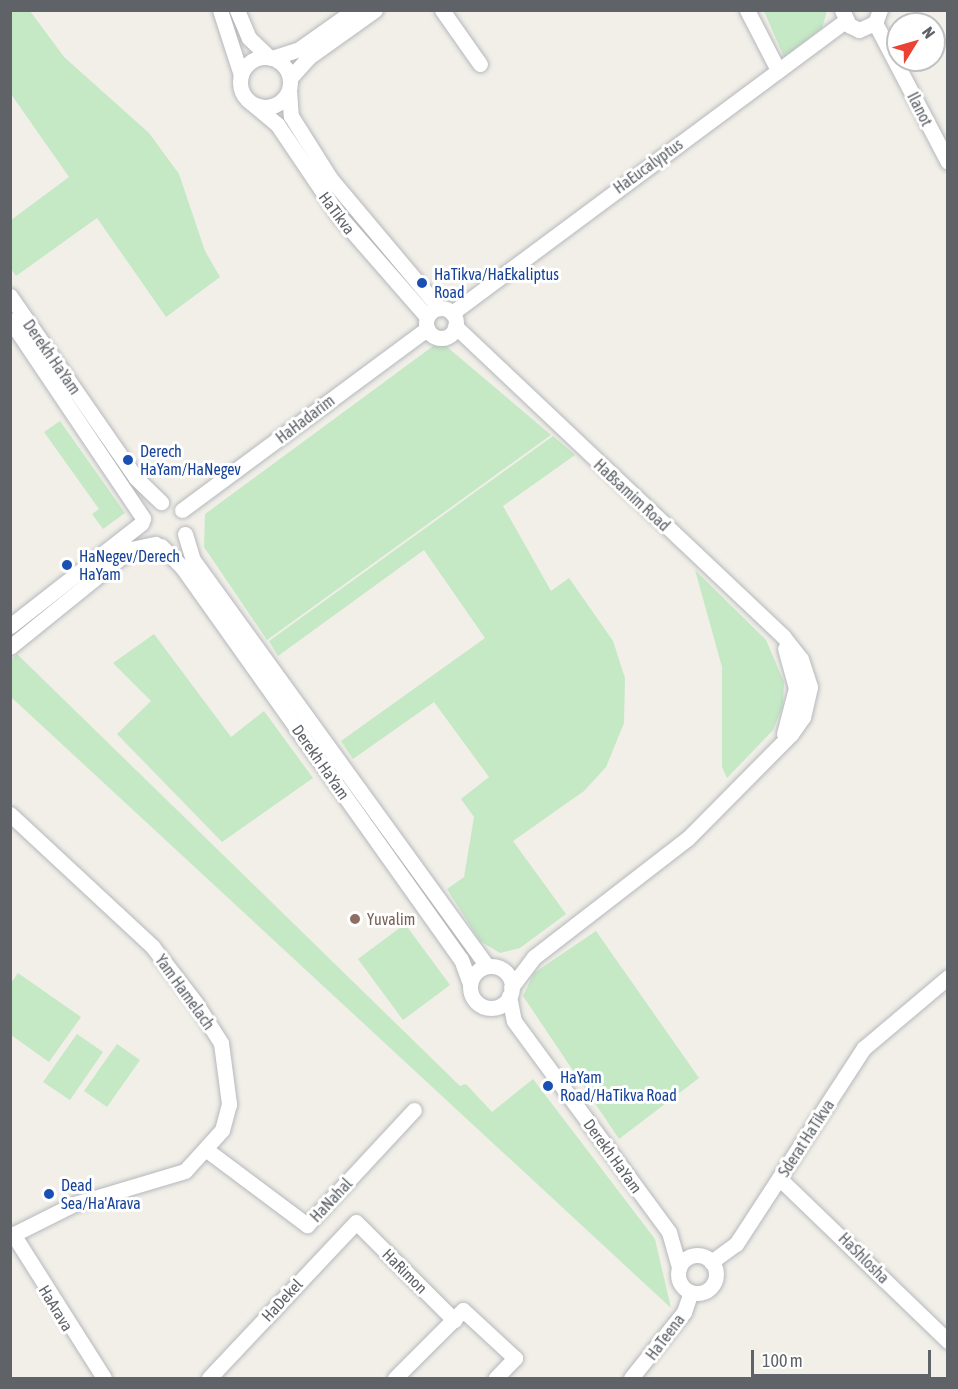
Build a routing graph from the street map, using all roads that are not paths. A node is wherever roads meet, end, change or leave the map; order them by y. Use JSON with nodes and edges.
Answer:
{"nodes":[{"id":1,"x":220,"y":10,"type":"edge"},
{"id":2,"x":237,"y":10,"type":"edge"},
{"id":3,"x":354,"y":10,"type":"edge"},
{"id":4,"x":375,"y":10,"type":"edge"},
{"id":5,"x":442,"y":10,"type":"edge"},
{"id":6,"x":747,"y":10,"type":"edge"},
{"id":7,"x":843,"y":16,"type":"edge"},
{"id":8,"x":878,"y":17,"type":"edge"},
{"id":9,"x":270,"y":57,"type":"junction"},
{"id":10,"x":480,"y":64,"type":"dead end"},
{"id":11,"x":778,"y":70,"type":"junction"},
{"id":12,"x":241,"y":75,"type":"junction"},
{"id":13,"x":290,"y":84,"type":"junction"},
{"id":14,"x":254,"y":105,"type":"junction"},
{"id":15,"x":948,"y":162,"type":"edge"},
{"id":16,"x":10,"y":296,"type":"edge"},
{"id":17,"x":10,"y":321,"type":"edge"},
{"id":18,"x":442,"y":321,"type":"junction"},
{"id":19,"x":161,"y":502,"type":"junction"},
{"id":20,"x":182,"y":510,"type":"junction"},
{"id":21,"x":142,"y":520,"type":"junction"},
{"id":22,"x":185,"y":534,"type":"junction"},
{"id":23,"x":158,"y":545,"type":"junction"},
{"id":24,"x":10,"y":626,"type":"edge"},
{"id":25,"x":10,"y":647,"type":"edge"},
{"id":26,"x":10,"y":814,"type":"edge"},
{"id":27,"x":534,"y":957,"type":"junction"},
{"id":28,"x":493,"y":967,"type":"junction"},
{"id":29,"x":948,"y":977,"type":"edge"},
{"id":30,"x":470,"y":984,"type":"junction"},
{"id":31,"x":510,"y":991,"type":"junction"},
{"id":32,"x":491,"y":1007,"type":"junction"},
{"id":33,"x":514,"y":1021,"type":"junction"},
{"id":34,"x":414,"y":1110,"type":"dead end"},
{"id":35,"x":208,"y":1151,"type":"junction"},
{"id":36,"x":779,"y":1178,"type":"junction"},
{"id":37,"x":356,"y":1222,"type":"joint"},
{"id":38,"x":669,"y":1232,"type":"junction"},
{"id":39,"x":12,"y":1235,"type":"edge"},
{"id":40,"x":696,"y":1255,"type":"junction"},
{"id":41,"x":711,"y":1262,"type":"junction"},
{"id":42,"x":679,"y":1268,"type":"junction"},
{"id":43,"x":691,"y":1292,"type":"junction"},
{"id":44,"x":454,"y":1320,"type":"junction"},
{"id":45,"x":948,"y":1341,"type":"edge"},
{"id":46,"x":104,"y":1378,"type":"edge"},
{"id":47,"x":209,"y":1378,"type":"edge"},
{"id":48,"x":395,"y":1378,"type":"edge"},
{"id":49,"x":496,"y":1378,"type":"edge"},
{"id":50,"x":631,"y":1378,"type":"edge"}],
"edges":[{"from":1,"to":12,"type":"street"},
{"from":2,"to":9,"type":"street"},
{"from":3,"to":9,"type":"street"},
{"from":4,"to":13,"type":"street"},
{"from":5,"to":10,"type":"street"},
{"from":6,"to":11,"type":"street"},
{"from":7,"to":8,"type":"street"},
{"from":7,"to":11,"type":"street","name":"HaEucalyptus"},
{"from":8,"to":15,"type":"street","name":"Ilanot"},
{"from":9,"to":12,"type":"street"},
{"from":9,"to":13,"type":"street"},
{"from":11,"to":18,"type":"street","name":"HaEucalyptus"},
{"from":12,"to":14,"type":"street"},
{"from":13,"to":14,"type":"street"},
{"from":13,"to":18,"type":"street","name":"HaTikva"},
{"from":14,"to":18,"type":"street","name":"HaTikva"},
{"from":16,"to":19,"type":"street","name":"Derekh HaYam"},
{"from":17,"to":21,"type":"street","name":"Derekh HaYam"},
{"from":18,"to":20,"type":"street","name":"HaHadarim"},
{"from":18,"to":27,"type":"street","name":"HaBsamim Road"},
{"from":19,"to":20,"type":"street"},
{"from":19,"to":21,"type":"street"},
{"from":20,"to":22,"type":"street"},
{"from":21,"to":23,"type":"street"},
{"from":21,"to":24,"type":"street"},
{"from":22,"to":23,"type":"street"},
{"from":22,"to":28,"type":"street","name":"Derekh HaYam"},
{"from":23,"to":25,"type":"street"},
{"from":23,"to":30,"type":"street","name":"Derekh HaYam"},
{"from":26,"to":35,"type":"street","name":"Yam Hamelach"},
{"from":27,"to":28,"type":"street","name":"HaBsamim Road"},
{"from":27,"to":31,"type":"street","name":"HaBsamim Road"},
{"from":28,"to":30,"type":"street"},
{"from":28,"to":31,"type":"street","name":"Derekh HaYam"},
{"from":29,"to":36,"type":"street","name":"Sderat HaTikva"},
{"from":30,"to":32,"type":"street","name":"Derekh HaYam"},
{"from":31,"to":32,"type":"street"},
{"from":31,"to":33,"type":"street","name":"Derekh HaYam"},
{"from":32,"to":33,"type":"street","name":"Derekh HaYam"},
{"from":33,"to":38,"type":"street","name":"Derekh HaYam"},
{"from":34,"to":35,"type":"street","name":"HaNahal"},
{"from":35,"to":39,"type":"street","name":"Yam Hamelach"},
{"from":36,"to":41,"type":"street","name":"Sderat HaTikva"},
{"from":36,"to":45,"type":"street","name":"HaShlosha"},
{"from":37,"to":44,"type":"street","name":"HaRimon"},
{"from":37,"to":47,"type":"street","name":"HaDekel"},
{"from":38,"to":40,"type":"street","name":"Derekh HaYam"},
{"from":38,"to":42,"type":"street","name":"Derekh HaYam"},
{"from":39,"to":46,"type":"street","name":"HaArava"},
{"from":40,"to":41,"type":"street"},
{"from":40,"to":42,"type":"street"},
{"from":41,"to":43,"type":"street"},
{"from":42,"to":43,"type":"street"},
{"from":43,"to":50,"type":"street","name":"HaTeena"},
{"from":44,"to":48,"type":"street"},
{"from":44,"to":49,"type":"street"}]}
